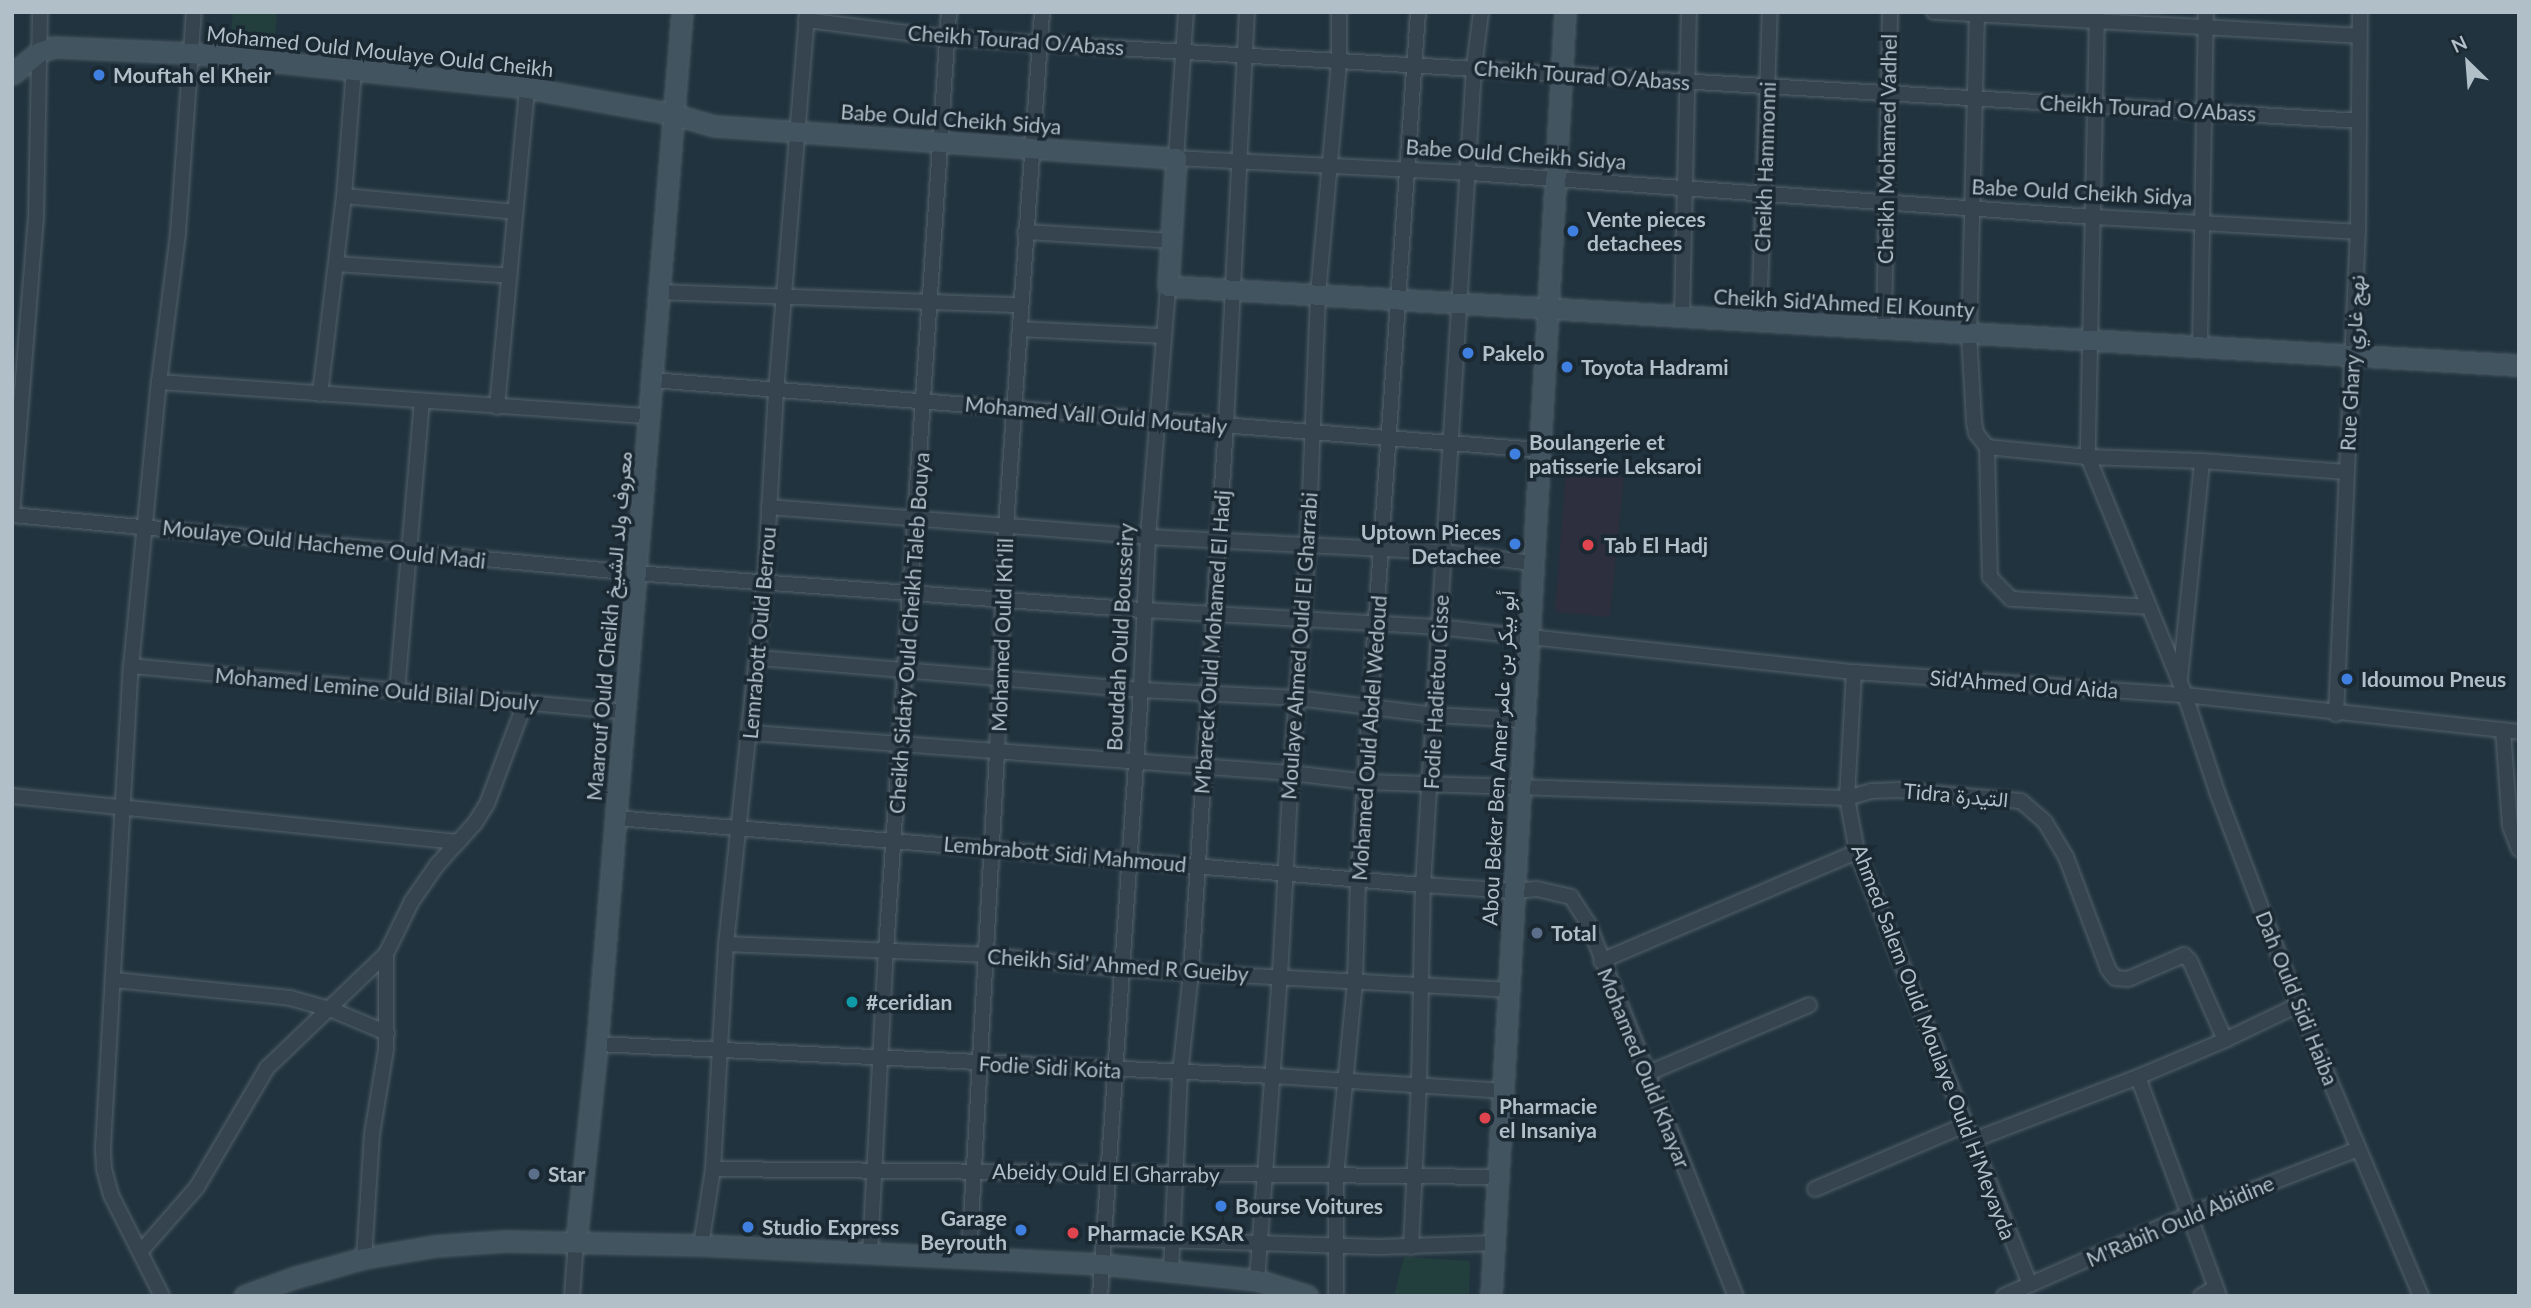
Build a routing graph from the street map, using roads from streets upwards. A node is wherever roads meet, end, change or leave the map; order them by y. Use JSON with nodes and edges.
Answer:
{"nodes":[{"id":1,"x":40,"y":12,"type":"edge"},
{"id":2,"x":194,"y":12,"type":"edge"},
{"id":3,"x":682,"y":12,"type":"edge"},
{"id":4,"x":949,"y":12,"type":"edge"},
{"id":5,"x":1041,"y":12,"type":"edge"},
{"id":6,"x":1186,"y":12,"type":"edge"},
{"id":7,"x":1247,"y":12,"type":"edge"},
{"id":8,"x":1339,"y":12,"type":"edge"},
{"id":9,"x":1418,"y":12,"type":"edge"},
{"id":10,"x":1481,"y":12,"type":"edge"},
{"id":11,"x":1565,"y":12,"type":"edge"},
{"id":12,"x":1689,"y":12,"type":"edge"},
{"id":13,"x":1770,"y":12,"type":"edge"},
{"id":14,"x":1890,"y":12,"type":"edge"},
{"id":15,"x":1934,"y":12,"type":"edge"},
{"id":16,"x":2360,"y":12,"type":"edge"},
{"id":17,"x":1977,"y":13,"type":"edge"},
{"id":18,"x":807,"y":16,"type":"edge"},
{"id":19,"x":2096,"y":17,"type":"edge"},
{"id":20,"x":2206,"y":20,"type":"edge"},
{"id":21,"x":2360,"y":36,"type":"junction"},
{"id":22,"x":947,"y":38,"type":"junction"},
{"id":23,"x":1040,"y":43,"type":"junction"},
{"id":24,"x":39,"y":52,"type":"junction"},
{"id":25,"x":1183,"y":52,"type":"junction"},
{"id":26,"x":191,"y":53,"type":"junction"},
{"id":27,"x":1246,"y":53,"type":"junction"},
{"id":28,"x":1339,"y":61,"type":"junction"},
{"id":29,"x":1414,"y":66,"type":"junction"},
{"id":30,"x":1474,"y":67,"type":"junction"},
{"id":31,"x":354,"y":70,"type":"junction"},
{"id":32,"x":12,"y":74,"type":"edge"},
{"id":33,"x":1562,"y":75,"type":"junction"},
{"id":34,"x":1688,"y":82,"type":"junction"},
{"id":35,"x":527,"y":88,"type":"junction"},
{"id":36,"x":1768,"y":88,"type":"junction"},
{"id":37,"x":1888,"y":94,"type":"junction"},
{"id":38,"x":1975,"y":99,"type":"junction"},
{"id":39,"x":2095,"y":105,"type":"junction"},
{"id":40,"x":2204,"y":111,"type":"junction"},
{"id":41,"x":673,"y":114,"type":"junction"},
{"id":42,"x":2359,"y":121,"type":"junction"},
{"id":43,"x":798,"y":131,"type":"junction"},
{"id":44,"x":941,"y":144,"type":"junction"},
{"id":45,"x":1033,"y":148,"type":"junction"},
{"id":46,"x":1176,"y":158,"type":"junction"},
{"id":47,"x":1239,"y":162,"type":"junction"},
{"id":48,"x":1331,"y":166,"type":"junction"},
{"id":49,"x":1407,"y":170,"type":"junction"},
{"id":50,"x":1470,"y":173,"type":"junction"},
{"id":51,"x":1556,"y":180,"type":"junction"},
{"id":52,"x":1685,"y":188,"type":"junction"},
{"id":53,"x":1764,"y":192,"type":"junction"},
{"id":54,"x":344,"y":196,"type":"junction"},
{"id":55,"x":1886,"y":201,"type":"junction"},
{"id":56,"x":1972,"y":208,"type":"junction"},
{"id":57,"x":515,"y":212,"type":"junction"},
{"id":58,"x":2093,"y":217,"type":"junction"},
{"id":59,"x":2202,"y":222,"type":"junction"},
{"id":60,"x":1025,"y":232,"type":"junction"},
{"id":61,"x":2358,"y":232,"type":"junction"},
{"id":62,"x":1171,"y":241,"type":"junction"},
{"id":63,"x":336,"y":264,"type":"junction"},
{"id":64,"x":510,"y":275,"type":"junction"},
{"id":65,"x":1168,"y":286,"type":"junction"},
{"id":66,"x":1233,"y":290,"type":"junction"},
{"id":67,"x":659,"y":292,"type":"junction"},
{"id":68,"x":1318,"y":294,"type":"junction"},
{"id":69,"x":786,"y":295,"type":"junction"},
{"id":70,"x":930,"y":300,"type":"junction"},
{"id":71,"x":1399,"y":300,"type":"junction"},
{"id":72,"x":1461,"y":304,"type":"junction"},
{"id":73,"x":1020,"y":305,"type":"junction"},
{"id":74,"x":1546,"y":309,"type":"junction"},
{"id":75,"x":1682,"y":317,"type":"junction"},
{"id":76,"x":1759,"y":321,"type":"junction"},
{"id":77,"x":1884,"y":328,"type":"junction"},
{"id":78,"x":1020,"y":329,"type":"junction"},
{"id":79,"x":1969,"y":334,"type":"junction"},
{"id":80,"x":1164,"y":336,"type":"junction"},
{"id":81,"x":2090,"y":341,"type":"junction"},
{"id":82,"x":2200,"y":347,"type":"junction"},
{"id":83,"x":2352,"y":356,"type":"junction"},
{"id":84,"x":2519,"y":365,"type":"edge"},
{"id":85,"x":652,"y":380,"type":"junction"},
{"id":86,"x":159,"y":382,"type":"junction"},
{"id":87,"x":776,"y":392,"type":"junction"},
{"id":88,"x":320,"y":394,"type":"junction"},
{"id":89,"x":923,"y":401,"type":"junction"},
{"id":90,"x":422,"y":402,"type":"junction"},
{"id":91,"x":497,"y":407,"type":"junction"},
{"id":92,"x":1016,"y":407,"type":"junction"},
{"id":93,"x":649,"y":416,"type":"junction"},
{"id":94,"x":1156,"y":419,"type":"junction"},
{"id":95,"x":1226,"y":425,"type":"junction"},
{"id":96,"x":1311,"y":433,"type":"junction"},
{"id":97,"x":1390,"y":438,"type":"junction"},
{"id":98,"x":1451,"y":442,"type":"junction"},
{"id":99,"x":1987,"y":447,"type":"junction"},
{"id":100,"x":15,"y":450,"type":"edge"},
{"id":101,"x":1539,"y":450,"type":"junction"},
{"id":102,"x":2088,"y":457,"type":"junction"},
{"id":103,"x":2202,"y":460,"type":"junction"},
{"id":104,"x":2346,"y":472,"type":"junction"},
{"id":105,"x":769,"y":506,"type":"junction"},
{"id":106,"x":12,"y":515,"type":"edge"},
{"id":107,"x":916,"y":517,"type":"junction"},
{"id":108,"x":1006,"y":526,"type":"junction"},
{"id":109,"x":147,"y":527,"type":"junction"},
{"id":110,"x":1147,"y":537,"type":"junction"},
{"id":111,"x":1218,"y":539,"type":"junction"},
{"id":112,"x":1308,"y":545,"type":"junction"},
{"id":113,"x":1381,"y":549,"type":"junction"},
{"id":114,"x":1444,"y":552,"type":"junction"},
{"id":115,"x":409,"y":553,"type":"junction"},
{"id":116,"x":1532,"y":563,"type":"junction"},
{"id":117,"x":635,"y":573,"type":"junction"},
{"id":118,"x":765,"y":582,"type":"junction"},
{"id":119,"x":911,"y":592,"type":"junction"},
{"id":120,"x":1003,"y":600,"type":"junction"},
{"id":121,"x":2149,"y":607,"type":"junction"},
{"id":122,"x":1143,"y":610,"type":"junction"},
{"id":123,"x":1214,"y":614,"type":"junction"},
{"id":124,"x":1303,"y":620,"type":"junction"},
{"id":125,"x":1377,"y":625,"type":"junction"},
{"id":126,"x":1438,"y":627,"type":"junction"},
{"id":127,"x":1528,"y":636,"type":"junction"},
{"id":128,"x":759,"y":658,"type":"junction"},
{"id":129,"x":131,"y":666,"type":"junction"},
{"id":130,"x":906,"y":670,"type":"junction"},
{"id":131,"x":1854,"y":672,"type":"junction"},
{"id":132,"x":1000,"y":679,"type":"junction"},
{"id":133,"x":2182,"y":689,"type":"junction"},
{"id":134,"x":1142,"y":690,"type":"junction"},
{"id":135,"x":397,"y":692,"type":"junction"},
{"id":136,"x":1210,"y":695,"type":"junction"},
{"id":137,"x":1297,"y":698,"type":"junction"},
{"id":138,"x":525,"y":703,"type":"junction"},
{"id":139,"x":1372,"y":707,"type":"junction"},
{"id":140,"x":624,"y":712,"type":"junction"},
{"id":141,"x":2336,"y":714,"type":"junction"},
{"id":142,"x":1435,"y":715,"type":"junction"},
{"id":143,"x":1522,"y":720,"type":"junction"},
{"id":144,"x":2503,"y":730,"type":"junction"},
{"id":145,"x":2519,"y":732,"type":"edge"},
{"id":146,"x":752,"y":733,"type":"junction"},
{"id":147,"x":901,"y":745,"type":"junction"},
{"id":148,"x":997,"y":752,"type":"junction"},
{"id":149,"x":1137,"y":764,"type":"junction"},
{"id":150,"x":1203,"y":769,"type":"junction"},
{"id":151,"x":1291,"y":773,"type":"junction"},
{"id":152,"x":1366,"y":782,"type":"junction"},
{"id":153,"x":1431,"y":783,"type":"junction"},
{"id":154,"x":1518,"y":789,"type":"junction"},
{"id":155,"x":12,"y":796,"type":"edge"},
{"id":156,"x":1847,"y":798,"type":"junction"},
{"id":157,"x":124,"y":808,"type":"junction"},
{"id":158,"x":616,"y":818,"type":"junction"},
{"id":159,"x":739,"y":830,"type":"junction"},
{"id":160,"x":895,"y":841,"type":"junction"},
{"id":161,"x":458,"y":842,"type":"junction"},
{"id":162,"x":992,"y":848,"type":"junction"},
{"id":163,"x":2519,"y":849,"type":"edge"},
{"id":164,"x":1857,"y":852,"type":"junction"},
{"id":165,"x":1130,"y":860,"type":"junction"},
{"id":166,"x":1197,"y":865,"type":"junction"},
{"id":167,"x":1285,"y":874,"type":"junction"},
{"id":168,"x":1358,"y":878,"type":"junction"},
{"id":169,"x":1423,"y":885,"type":"junction"},
{"id":170,"x":1514,"y":891,"type":"junction"},
{"id":171,"x":726,"y":944,"type":"junction"},
{"id":172,"x":886,"y":950,"type":"junction"},
{"id":173,"x":386,"y":954,"type":"junction"},
{"id":174,"x":985,"y":955,"type":"junction"},
{"id":175,"x":1601,"y":961,"type":"junction"},
{"id":176,"x":1123,"y":969,"type":"junction"},
{"id":177,"x":1191,"y":973,"type":"junction"},
{"id":178,"x":1280,"y":976,"type":"junction"},
{"id":179,"x":114,"y":980,"type":"junction"},
{"id":180,"x":1355,"y":981,"type":"junction"},
{"id":181,"x":1421,"y":984,"type":"junction"},
{"id":182,"x":1509,"y":990,"type":"junction"},
{"id":183,"x":1810,"y":1005,"type":"dead end"},
{"id":184,"x":2298,"y":1005,"type":"junction"},
{"id":185,"x":330,"y":1009,"type":"junction"},
{"id":186,"x":387,"y":1033,"type":"junction"},
{"id":187,"x":2225,"y":1041,"type":"junction"},
{"id":188,"x":597,"y":1044,"type":"junction"},
{"id":189,"x":718,"y":1052,"type":"junction"},
{"id":190,"x":880,"y":1056,"type":"junction"},
{"id":191,"x":979,"y":1064,"type":"junction"},
{"id":192,"x":1117,"y":1071,"type":"junction"},
{"id":193,"x":1180,"y":1074,"type":"junction"},
{"id":194,"x":1646,"y":1074,"type":"junction"},
{"id":195,"x":1273,"y":1076,"type":"junction"},
{"id":196,"x":2138,"y":1077,"type":"junction"},
{"id":197,"x":1346,"y":1083,"type":"junction"},
{"id":198,"x":1419,"y":1086,"type":"junction"},
{"id":199,"x":1503,"y":1091,"type":"junction"},
{"id":200,"x":1965,"y":1125,"type":"junction"},
{"id":201,"x":1971,"y":1141,"type":"junction"},
{"id":202,"x":2358,"y":1150,"type":"junction"},
{"id":203,"x":713,"y":1169,"type":"junction"},
{"id":204,"x":874,"y":1172,"type":"junction"},
{"id":205,"x":972,"y":1172,"type":"junction"},
{"id":206,"x":1110,"y":1174,"type":"junction"},
{"id":207,"x":1173,"y":1174,"type":"junction"},
{"id":208,"x":1267,"y":1175,"type":"junction"},
{"id":209,"x":1336,"y":1176,"type":"junction"},
{"id":210,"x":1413,"y":1177,"type":"junction"},
{"id":211,"x":1499,"y":1177,"type":"junction"},
{"id":212,"x":1815,"y":1189,"type":"dead end"},
{"id":213,"x":2188,"y":1215,"type":"junction"},
{"id":214,"x":1104,"y":1238,"type":"junction"},
{"id":215,"x":1171,"y":1240,"type":"junction"},
{"id":216,"x":576,"y":1242,"type":"junction"},
{"id":217,"x":1261,"y":1242,"type":"junction"},
{"id":218,"x":1496,"y":1243,"type":"junction"},
{"id":219,"x":701,"y":1245,"type":"junction"},
{"id":220,"x":1337,"y":1246,"type":"junction"},
{"id":221,"x":1410,"y":1247,"type":"junction"},
{"id":222,"x":141,"y":1251,"type":"junction"},
{"id":223,"x":870,"y":1253,"type":"junction"},
{"id":224,"x":364,"y":1258,"type":"junction"},
{"id":225,"x":970,"y":1258,"type":"junction"},
{"id":226,"x":1102,"y":1264,"type":"junction"},
{"id":227,"x":1171,"y":1271,"type":"junction"},
{"id":228,"x":1257,"y":1280,"type":"junction"},
{"id":229,"x":2030,"y":1284,"type":"junction"},
{"id":230,"x":2217,"y":1292,"type":"edge"},
{"id":231,"x":162,"y":1296,"type":"edge"},
{"id":232,"x":244,"y":1296,"type":"edge"},
{"id":233,"x":572,"y":1296,"type":"edge"},
{"id":234,"x":1100,"y":1296,"type":"edge"},
{"id":235,"x":1308,"y":1296,"type":"edge"},
{"id":236,"x":1336,"y":1296,"type":"edge"},
{"id":237,"x":1491,"y":1296,"type":"edge"},
{"id":238,"x":1736,"y":1296,"type":"edge"},
{"id":239,"x":2004,"y":1296,"type":"edge"},
{"id":240,"x":2201,"y":1296,"type":"edge"},
{"id":241,"x":2421,"y":1296,"type":"edge"}],
"edges":[{"from":1,"to":24,"type":"street"},
{"from":2,"to":26,"type":"street"},
{"from":3,"to":41,"type":"street","name":"Maarouf Ould Cheikh معروف ولد الشيخ"},
{"from":4,"to":22,"type":"street","name":"Cheikh Sidaty Ould Cheikh Taleb Bouya"},
{"from":5,"to":23,"type":"street","name":"Mohamed Ould Kh'lil"},
{"from":6,"to":25,"type":"street","name":"Bouddah Ould Bousseiry"},
{"from":7,"to":27,"type":"street","name":"M'bareck Ould Mohamed El Hadj"},
{"from":8,"to":28,"type":"street","name":"Moulaye Ahmed Ould El Gharrabi"},
{"from":9,"to":29,"type":"street","name":"Mohamed Ould Abdel Wedoud"},
{"from":10,"to":30,"type":"street","name":"Fodie Hadietou Cisse"},
{"from":11,"to":33,"type":"street","name":"Abou Beker Ben Amer أبو بيكر بن عامر"},
{"from":12,"to":34,"type":"street"},
{"from":13,"to":36,"type":"street","name":"Cheikh Hammonni"},
{"from":14,"to":37,"type":"street","name":"Cheikh Mohamed Vadhel"},
{"from":15,"to":17,"type":"street"},
{"from":16,"to":21,"type":"street","name":"Rue Ghary نهج غاري"},
{"from":17,"to":19,"type":"street"},
{"from":17,"to":38,"type":"street"},
{"from":18,"to":22,"type":"street","name":"Cheikh Tourad O/Abass"},
{"from":18,"to":43,"type":"street","name":"Lemrabott Ould Berrou"},
{"from":19,"to":20,"type":"street"},
{"from":19,"to":39,"type":"street"},
{"from":20,"to":21,"type":"street"},
{"from":20,"to":40,"type":"street"},
{"from":21,"to":42,"type":"street","name":"Rue Ghary نهج غاري"},
{"from":22,"to":23,"type":"street","name":"Cheikh Tourad O/Abass"},
{"from":22,"to":44,"type":"street","name":"Cheikh Sidaty Ould Cheikh Taleb Bouya"},
{"from":23,"to":25,"type":"street","name":"Cheikh Tourad O/Abass"},
{"from":23,"to":45,"type":"street","name":"Mohamed Ould Kh'lil"},
{"from":24,"to":26,"type":"street","name":"Mohamed Ould Moulaye Ould Cheikh"},
{"from":24,"to":32,"type":"street"},
{"from":24,"to":100,"type":"street"},
{"from":25,"to":27,"type":"street","name":"Cheikh Tourad O/Abass"},
{"from":25,"to":46,"type":"street","name":"Bouddah Ould Bousseiry"},
{"from":26,"to":31,"type":"street","name":"Mohamed Ould Moulaye Ould Cheikh"},
{"from":26,"to":86,"type":"street"},
{"from":27,"to":28,"type":"street","name":"Cheikh Tourad O/Abass"},
{"from":27,"to":47,"type":"street","name":"M'bareck Ould Mohamed El Hadj"},
{"from":28,"to":29,"type":"street","name":"Cheikh Tourad O/Abass"},
{"from":28,"to":48,"type":"street","name":"Moulaye Ahmed Ould El Gharrabi"},
{"from":29,"to":30,"type":"street","name":"Cheikh Tourad O/Abass"},
{"from":29,"to":49,"type":"street","name":"Mohamed Ould Abdel Wedoud"},
{"from":30,"to":33,"type":"street","name":"Cheikh Tourad O/Abass"},
{"from":30,"to":50,"type":"street","name":"Fodie Hadietou Cisse"},
{"from":31,"to":35,"type":"street","name":"Mohamed Ould Moulaye Ould Cheikh"},
{"from":31,"to":54,"type":"street"},
{"from":33,"to":34,"type":"street","name":"Cheikh Tourad O/Abass"},
{"from":33,"to":51,"type":"street","name":"Abou Beker Ben Amer أبو بيكر بن عامر"},
{"from":34,"to":36,"type":"street","name":"Cheikh Tourad O/Abass"},
{"from":34,"to":52,"type":"street"},
{"from":35,"to":41,"type":"street","name":"Mohamed Ould Moulaye Ould Cheikh"},
{"from":35,"to":57,"type":"street"},
{"from":36,"to":37,"type":"street","name":"Cheikh Tourad O/Abass"},
{"from":36,"to":53,"type":"street","name":"Cheikh Hammonni"},
{"from":37,"to":38,"type":"street","name":"Cheikh Tourad O/Abass"},
{"from":37,"to":55,"type":"street","name":"Cheikh Mohamed Vadhel"},
{"from":38,"to":39,"type":"street","name":"Cheikh Tourad O/Abass"},
{"from":38,"to":56,"type":"street"},
{"from":39,"to":40,"type":"street","name":"Cheikh Tourad O/Abass"},
{"from":39,"to":58,"type":"street"},
{"from":40,"to":42,"type":"street","name":"Cheikh Tourad O/Abass"},
{"from":40,"to":59,"type":"street"},
{"from":41,"to":43,"type":"street","name":"Babe Ould Cheikh Sidya"},
{"from":41,"to":67,"type":"street","name":"Maarouf Ould Cheikh معروف ولد الشيخ"},
{"from":42,"to":61,"type":"street","name":"Rue Ghary نهج غاري"},
{"from":43,"to":44,"type":"street","name":"Babe Ould Cheikh Sidya"},
{"from":43,"to":69,"type":"street","name":"Lemrabott Ould Berrou"},
{"from":44,"to":45,"type":"street","name":"Babe Ould Cheikh Sidya"},
{"from":44,"to":70,"type":"street","name":"Cheikh Sidaty Ould Cheikh Taleb Bouya"},
{"from":45,"to":46,"type":"street","name":"Babe Ould Cheikh Sidya"},
{"from":45,"to":60,"type":"street","name":"Mohamed Ould Kh'lil"},
{"from":46,"to":47,"type":"street","name":"Babe Ould Cheikh Sidya"},
{"from":46,"to":62,"type":"street","name":"Bouddah Ould Bousseiry"},
{"from":47,"to":48,"type":"street","name":"Babe Ould Cheikh Sidya"},
{"from":47,"to":66,"type":"street","name":"M'bareck Ould Mohamed El Hadj"},
{"from":48,"to":49,"type":"street","name":"Babe Ould Cheikh Sidya"},
{"from":48,"to":68,"type":"street","name":"Moulaye Ahmed Ould El Gharrabi"},
{"from":49,"to":50,"type":"street","name":"Babe Ould Cheikh Sidya"},
{"from":49,"to":71,"type":"street","name":"Mohamed Ould Abdel Wedoud"},
{"from":50,"to":51,"type":"street","name":"Babe Ould Cheikh Sidya"},
{"from":50,"to":72,"type":"street","name":"Fodie Hadietou Cisse"},
{"from":51,"to":52,"type":"street","name":"Babe Ould Cheikh Sidya"},
{"from":51,"to":74,"type":"street","name":"Abou Beker Ben Amer أبو بيكر بن عامر"},
{"from":52,"to":53,"type":"street","name":"Babe Ould Cheikh Sidya"},
{"from":52,"to":75,"type":"street"},
{"from":53,"to":55,"type":"street","name":"Babe Ould Cheikh Sidya"},
{"from":53,"to":76,"type":"street","name":"Cheikh Hammonni"},
{"from":54,"to":57,"type":"street"},
{"from":54,"to":63,"type":"street"},
{"from":55,"to":56,"type":"street","name":"Babe Ould Cheikh Sidya"},
{"from":55,"to":77,"type":"street","name":"Cheikh Mohamed Vadhel"},
{"from":56,"to":58,"type":"street","name":"Babe Ould Cheikh Sidya"},
{"from":56,"to":79,"type":"street"},
{"from":57,"to":64,"type":"street"},
{"from":58,"to":59,"type":"street","name":"Babe Ould Cheikh Sidya"},
{"from":58,"to":81,"type":"street"},
{"from":59,"to":61,"type":"street","name":"Babe Ould Cheikh Sidya"},
{"from":59,"to":82,"type":"street"},
{"from":60,"to":62,"type":"street"},
{"from":60,"to":73,"type":"street","name":"Mohamed Ould Kh'lil"},
{"from":61,"to":83,"type":"street","name":"Rue Ghary نهج غاري"},
{"from":62,"to":65,"type":"street","name":"Bouddah Ould Bousseiry"},
{"from":63,"to":64,"type":"street"},
{"from":63,"to":88,"type":"street"},
{"from":64,"to":91,"type":"street"},
{"from":65,"to":66,"type":"street","name":"Cheikh Sid'Ahmed El Kounty"},
{"from":65,"to":80,"type":"street","name":"Bouddah Ould Bousseiry"},
{"from":66,"to":68,"type":"street","name":"Cheikh Sid'Ahmed El Kounty"},
{"from":66,"to":95,"type":"street","name":"M'bareck Ould Mohamed El Hadj"},
{"from":67,"to":69,"type":"street"},
{"from":67,"to":85,"type":"street","name":"Maarouf Ould Cheikh معروف ولد الشيخ"},
{"from":68,"to":71,"type":"street","name":"Cheikh Sid'Ahmed El Kounty"},
{"from":68,"to":96,"type":"street","name":"Moulaye Ahmed Ould El Gharrabi"},
{"from":69,"to":70,"type":"street"},
{"from":69,"to":87,"type":"street","name":"Lemrabott Ould Berrou"},
{"from":70,"to":73,"type":"street"},
{"from":70,"to":89,"type":"street","name":"Cheikh Sidaty Ould Cheikh Taleb Bouya"},
{"from":71,"to":72,"type":"street","name":"Cheikh Sid'Ahmed El Kounty"},
{"from":71,"to":97,"type":"street","name":"Mohamed Ould Abdel Wedoud"},
{"from":72,"to":74,"type":"street","name":"Cheikh Sid'Ahmed El Kounty"},
{"from":72,"to":98,"type":"street","name":"Fodie Hadietou Cisse"},
{"from":73,"to":78,"type":"street","name":"Mohamed Ould Kh'lil"},
{"from":74,"to":75,"type":"street","name":"Cheikh Sid'Ahmed El Kounty"},
{"from":74,"to":101,"type":"street","name":"Abou Beker Ben Amer أبو بيكر بن عامر"},
{"from":75,"to":76,"type":"street","name":"Cheikh Sid'Ahmed El Kounty"},
{"from":76,"to":77,"type":"street","name":"Cheikh Sid'Ahmed El Kounty"},
{"from":77,"to":79,"type":"street","name":"Cheikh Sid'Ahmed El Kounty"},
{"from":78,"to":80,"type":"street"},
{"from":78,"to":92,"type":"street","name":"Mohamed Ould Kh'lil"},
{"from":79,"to":81,"type":"street","name":"Cheikh Sid'Ahmed El Kounty"},
{"from":79,"to":99,"type":"street"},
{"from":80,"to":94,"type":"street","name":"Bouddah Ould Bousseiry"},
{"from":81,"to":82,"type":"street","name":"Cheikh Sid'Ahmed El Kounty"},
{"from":81,"to":102,"type":"street"},
{"from":82,"to":83,"type":"street","name":"Cheikh Sid'Ahmed El Kounty"},
{"from":83,"to":84,"type":"street","name":"Cheikh Sid'Ahmed El Kounty"},
{"from":83,"to":104,"type":"street","name":"Rue Ghary نهج غاري"},
{"from":85,"to":87,"type":"street","name":"Mohamed Vall Ould Moutaly"},
{"from":85,"to":93,"type":"street","name":"Maarouf Ould Cheikh معروف ولد الشيخ"},
{"from":86,"to":88,"type":"street"},
{"from":86,"to":109,"type":"street"},
{"from":87,"to":89,"type":"street","name":"Mohamed Vall Ould Moutaly"},
{"from":87,"to":105,"type":"street","name":"Lemrabott Ould Berrou"},
{"from":88,"to":90,"type":"street"},
{"from":89,"to":92,"type":"street","name":"Mohamed Vall Ould Moutaly"},
{"from":89,"to":107,"type":"street","name":"Cheikh Sidaty Ould Cheikh Taleb Bouya"},
{"from":90,"to":91,"type":"street"},
{"from":90,"to":115,"type":"street"},
{"from":91,"to":93,"type":"street"},
{"from":92,"to":94,"type":"street","name":"Mohamed Vall Ould Moutaly"},
{"from":92,"to":108,"type":"street","name":"Mohamed Ould Kh'lil"},
{"from":93,"to":117,"type":"street","name":"Maarouf Ould Cheikh معروف ولد الشيخ"},
{"from":94,"to":95,"type":"street","name":"Mohamed Vall Ould Moutaly"},
{"from":94,"to":110,"type":"street","name":"Bouddah Ould Bousseiry"},
{"from":95,"to":96,"type":"street","name":"Mohamed Vall Ould Moutaly"},
{"from":95,"to":111,"type":"street","name":"M'bareck Ould Mohamed El Hadj"},
{"from":96,"to":97,"type":"street","name":"Mohamed Vall Ould Moutaly"},
{"from":96,"to":112,"type":"street","name":"Moulaye Ahmed Ould El Gharrabi"},
{"from":97,"to":98,"type":"street","name":"Mohamed Vall Ould Moutaly"},
{"from":97,"to":113,"type":"street","name":"Mohamed Ould Abdel Wedoud"},
{"from":98,"to":101,"type":"street","name":"Mohamed Vall Ould Moutaly"},
{"from":98,"to":114,"type":"street","name":"Fodie Hadietou Cisse"},
{"from":99,"to":102,"type":"street"},
{"from":99,"to":121,"type":"street"},
{"from":100,"to":106,"type":"street"},
{"from":101,"to":116,"type":"street","name":"Abou Beker Ben Amer أبو بيكر بن عامر"},
{"from":102,"to":103,"type":"street"},
{"from":102,"to":121,"type":"street","name":"Dah Ould Sidi Haiba"},
{"from":103,"to":104,"type":"street"},
{"from":103,"to":133,"type":"street"},
{"from":104,"to":141,"type":"street","name":"Rue Ghary نهج غاري"},
{"from":105,"to":107,"type":"street"},
{"from":105,"to":118,"type":"street","name":"Lemrabott Ould Berrou"},
{"from":106,"to":109,"type":"street","name":"Moulaye Ould Hacheme Ould Madi"},
{"from":107,"to":108,"type":"street"},
{"from":107,"to":119,"type":"street","name":"Cheikh Sidaty Ould Cheikh Taleb Bouya"},
{"from":108,"to":110,"type":"street"},
{"from":108,"to":120,"type":"street","name":"Mohamed Ould Kh'lil"},
{"from":109,"to":115,"type":"street","name":"Moulaye Ould Hacheme Ould Madi"},
{"from":109,"to":129,"type":"street"},
{"from":110,"to":111,"type":"street"},
{"from":110,"to":122,"type":"street","name":"Bouddah Ould Bousseiry"},
{"from":111,"to":112,"type":"street"},
{"from":111,"to":123,"type":"street","name":"M'bareck Ould Mohamed El Hadj"},
{"from":112,"to":113,"type":"street"},
{"from":112,"to":124,"type":"street","name":"Moulaye Ahmed Ould El Gharrabi"},
{"from":113,"to":114,"type":"street"},
{"from":113,"to":125,"type":"street","name":"Mohamed Ould Abdel Wedoud"},
{"from":114,"to":116,"type":"street"},
{"from":114,"to":126,"type":"street","name":"Fodie Hadietou Cisse"},
{"from":115,"to":117,"type":"street","name":"Moulaye Ould Hacheme Ould Madi"},
{"from":115,"to":135,"type":"street"},
{"from":116,"to":127,"type":"street","name":"Abou Beker Ben Amer أبو بيكر بن عامر"},
{"from":117,"to":118,"type":"street","name":"Moulaye Ould Hacheme Ould Madi"},
{"from":117,"to":140,"type":"street","name":"Maarouf Ould Cheikh معروف ولد الشيخ"},
{"from":118,"to":119,"type":"street","name":"Moulaye Ould Hacheme Ould Madi"},
{"from":118,"to":128,"type":"street","name":"Lemrabott Ould Berrou"},
{"from":119,"to":120,"type":"street","name":"Moulaye Ould Hacheme Ould Madi"},
{"from":119,"to":130,"type":"street","name":"Cheikh Sidaty Ould Cheikh Taleb Bouya"},
{"from":120,"to":122,"type":"street","name":"Moulaye Ould Hacheme Ould Madi"},
{"from":120,"to":132,"type":"street","name":"Mohamed Ould Kh'lil"},
{"from":121,"to":133,"type":"street","name":"Dah Ould Sidi Haiba"},
{"from":122,"to":123,"type":"street","name":"Sid'Ahmed Oud Aida"},
{"from":122,"to":134,"type":"street","name":"Bouddah Ould Bousseiry"},
{"from":123,"to":124,"type":"street","name":"Sid'Ahmed Oud Aida"},
{"from":123,"to":136,"type":"street","name":"M'bareck Ould Mohamed El Hadj"},
{"from":124,"to":125,"type":"street","name":"Sid'Ahmed Oud Aida"},
{"from":124,"to":137,"type":"street","name":"Moulaye Ahmed Ould El Gharrabi"},
{"from":125,"to":126,"type":"street","name":"Sid'Ahmed Oud Aida"},
{"from":125,"to":139,"type":"street","name":"Mohamed Ould Abdel Wedoud"},
{"from":126,"to":127,"type":"street","name":"Sid'Ahmed Oud Aida"},
{"from":126,"to":142,"type":"street","name":"Fodie Hadietou Cisse"},
{"from":127,"to":131,"type":"street","name":"Sid'Ahmed Oud Aida"},
{"from":127,"to":143,"type":"street","name":"Abou Beker Ben Amer أبو بيكر بن عامر"},
{"from":128,"to":130,"type":"street"},
{"from":128,"to":146,"type":"street","name":"Lemrabott Ould Berrou"},
{"from":129,"to":135,"type":"street","name":"Mohamed Lemine Ould Bilal Djouly"},
{"from":129,"to":157,"type":"street"},
{"from":130,"to":132,"type":"street"},
{"from":130,"to":147,"type":"street","name":"Cheikh Sidaty Ould Cheikh Taleb Bouya"},
{"from":131,"to":133,"type":"street","name":"Sid'Ahmed Oud Aida"},
{"from":131,"to":156,"type":"street","name":"Ahmed Salem Ould Moulaye Ould H'Meyayda"},
{"from":132,"to":134,"type":"street"},
{"from":132,"to":148,"type":"street","name":"Mohamed Ould Kh'lil"},
{"from":133,"to":141,"type":"street","name":"Sid'Ahmed Oud Aida"},
{"from":133,"to":184,"type":"street","name":"Dah Ould Sidi Haiba"},
{"from":134,"to":136,"type":"street"},
{"from":134,"to":149,"type":"street","name":"Bouddah Ould Bousseiry"},
{"from":135,"to":138,"type":"street","name":"Mohamed Lemine Ould Bilal Djouly"},
{"from":136,"to":137,"type":"street"},
{"from":136,"to":150,"type":"street","name":"M'bareck Ould Mohamed El Hadj"},
{"from":137,"to":139,"type":"street"},
{"from":137,"to":151,"type":"street","name":"Moulaye Ahmed Ould El Gharrabi"},
{"from":138,"to":140,"type":"street","name":"Mohamed Lemine Ould Bilal Djouly"},
{"from":138,"to":161,"type":"street"},
{"from":139,"to":142,"type":"street"},
{"from":139,"to":152,"type":"street","name":"Mohamed Ould Abdel Wedoud"},
{"from":140,"to":158,"type":"street","name":"Maarouf Ould Cheikh معروف ولد الشيخ"},
{"from":141,"to":144,"type":"street","name":"Sid'Ahmed Oud Aida"},
{"from":142,"to":143,"type":"street"},
{"from":142,"to":153,"type":"street","name":"Fodie Hadietou Cisse"},
{"from":143,"to":154,"type":"street","name":"Abou Beker Ben Amer أبو بيكر بن عامر"},
{"from":144,"to":145,"type":"street","name":"Sid'Ahmed Oud Aida"},
{"from":144,"to":163,"type":"street"},
{"from":146,"to":147,"type":"street","name":"Tidra التيدرة"},
{"from":146,"to":159,"type":"street","name":"Lemrabott Ould Berrou"},
{"from":147,"to":148,"type":"street","name":"Tidra التيدرة"},
{"from":147,"to":160,"type":"street","name":"Cheikh Sidaty Ould Cheikh Taleb Bouya"},
{"from":148,"to":149,"type":"street","name":"Tidra التيدرة"},
{"from":148,"to":162,"type":"street","name":"Mohamed Ould Kh'lil"},
{"from":149,"to":150,"type":"street","name":"Tidra التيدرة"},
{"from":149,"to":165,"type":"street","name":"Bouddah Ould Bousseiry"},
{"from":150,"to":151,"type":"street","name":"Tidra التيدرة"},
{"from":150,"to":166,"type":"street","name":"M'bareck Ould Mohamed El Hadj"},
{"from":151,"to":152,"type":"street","name":"Tidra التيدرة"},
{"from":151,"to":167,"type":"street","name":"Moulaye Ahmed Ould El Gharrabi"},
{"from":152,"to":153,"type":"street","name":"Tidra التيدرة"},
{"from":152,"to":168,"type":"street","name":"Mohamed Ould Abdel Wedoud"},
{"from":153,"to":154,"type":"street","name":"Tidra التيدرة"},
{"from":153,"to":169,"type":"street","name":"Fodie Hadietou Cisse"},
{"from":154,"to":156,"type":"street","name":"Tidra التيدرة"},
{"from":154,"to":170,"type":"street","name":"Abou Beker Ben Amer أبو بيكر بن عامر"},
{"from":155,"to":157,"type":"street"},
{"from":156,"to":164,"type":"street","name":"Ahmed Salem Ould Moulaye Ould H'Meyayda"},
{"from":156,"to":187,"type":"street","name":"Tidra التيدرة"},
{"from":157,"to":161,"type":"street"},
{"from":157,"to":179,"type":"street"},
{"from":158,"to":159,"type":"street","name":"Lembrabott Sidi Mahmoud"},
{"from":158,"to":188,"type":"street","name":"Maarouf Ould Cheikh معروف ولد الشيخ"},
{"from":159,"to":160,"type":"street","name":"Lembrabott Sidi Mahmoud"},
{"from":159,"to":171,"type":"street","name":"Lemrabott Ould Berrou"},
{"from":160,"to":162,"type":"street","name":"Lembrabott Sidi Mahmoud"},
{"from":160,"to":172,"type":"street","name":"Cheikh Sidaty Ould Cheikh Taleb Bouya"},
{"from":161,"to":173,"type":"street"},
{"from":162,"to":165,"type":"street","name":"Lembrabott Sidi Mahmoud"},
{"from":162,"to":174,"type":"street","name":"Mohamed Ould Kh'lil"},
{"from":164,"to":175,"type":"street"},
{"from":164,"to":200,"type":"street","name":"Ahmed Salem Ould Moulaye Ould H'Meyayda"},
{"from":165,"to":166,"type":"street","name":"Lembrabott Sidi Mahmoud"},
{"from":165,"to":176,"type":"street","name":"Bouddah Ould Bousseiry"},
{"from":166,"to":167,"type":"street","name":"Lembrabott Sidi Mahmoud"},
{"from":166,"to":177,"type":"street","name":"M'bareck Ould Mohamed El Hadj"},
{"from":167,"to":168,"type":"street","name":"Lembrabott Sidi Mahmoud"},
{"from":167,"to":178,"type":"street","name":"Moulaye Ahmed Ould El Gharrabi"},
{"from":168,"to":169,"type":"street","name":"Lembrabott Sidi Mahmoud"},
{"from":168,"to":180,"type":"street","name":"Mohamed Ould Abdel Wedoud"},
{"from":169,"to":170,"type":"street","name":"Lembrabott Sidi Mahmoud"},
{"from":169,"to":181,"type":"street","name":"Fodie Hadietou Cisse"},
{"from":170,"to":175,"type":"street","name":"Mohamed Ould Khayar"},
{"from":170,"to":182,"type":"street","name":"Abou Beker Ben Amer أبو بيكر بن عامر"},
{"from":171,"to":172,"type":"street","name":"Cheikh Sid' Ahmed R Gueiby"},
{"from":171,"to":189,"type":"street","name":"Lemrabott Ould Berrou"},
{"from":172,"to":174,"type":"street","name":"Cheikh Sid' Ahmed R Gueiby"},
{"from":172,"to":190,"type":"street","name":"Cheikh Sidaty Ould Cheikh Taleb Bouya"},
{"from":173,"to":185,"type":"street"},
{"from":173,"to":186,"type":"street"},
{"from":174,"to":176,"type":"street","name":"Cheikh Sid' Ahmed R Gueiby"},
{"from":174,"to":191,"type":"street","name":"Mohamed Ould Kh'lil"},
{"from":175,"to":194,"type":"street","name":"Mohamed Ould Khayar"},
{"from":176,"to":177,"type":"street","name":"Cheikh Sid' Ahmed R Gueiby"},
{"from":176,"to":192,"type":"street","name":"Bouddah Ould Bousseiry"},
{"from":177,"to":178,"type":"street","name":"Cheikh Sid' Ahmed R Gueiby"},
{"from":177,"to":193,"type":"street","name":"M'bareck Ould Mohamed El Hadj"},
{"from":178,"to":180,"type":"street","name":"Cheikh Sid' Ahmed R Gueiby"},
{"from":178,"to":195,"type":"street","name":"Moulaye Ahmed Ould El Gharrabi"},
{"from":179,"to":185,"type":"street"},
{"from":179,"to":222,"type":"street"},
{"from":180,"to":181,"type":"street","name":"Cheikh Sid' Ahmed R Gueiby"},
{"from":180,"to":197,"type":"street","name":"Mohamed Ould Abdel Wedoud"},
{"from":181,"to":182,"type":"street","name":"Cheikh Sid' Ahmed R Gueiby"},
{"from":181,"to":198,"type":"street","name":"Fodie Hadietou Cisse"},
{"from":182,"to":199,"type":"street","name":"Abou Beker Ben Amer أبو بيكر بن عامر"},
{"from":183,"to":194,"type":"street"},
{"from":184,"to":187,"type":"street"},
{"from":184,"to":202,"type":"street","name":"Dah Ould Sidi Haiba"},
{"from":185,"to":186,"type":"street"},
{"from":185,"to":222,"type":"street"},
{"from":186,"to":224,"type":"street"},
{"from":187,"to":196,"type":"street"},
{"from":188,"to":189,"type":"street","name":"Fodie Sidi Koita"},
{"from":188,"to":216,"type":"street","name":"Maarouf Ould Cheikh معروف ولد الشيخ"},
{"from":189,"to":190,"type":"street","name":"Fodie Sidi Koita"},
{"from":189,"to":203,"type":"street","name":"Lemrabott Ould Berrou"},
{"from":190,"to":191,"type":"street","name":"Fodie Sidi Koita"},
{"from":190,"to":204,"type":"street","name":"Cheikh Sidaty Ould Cheikh Taleb Bouya"},
{"from":191,"to":192,"type":"street","name":"Fodie Sidi Koita"},
{"from":191,"to":205,"type":"street","name":"Mohamed Ould Kh'lil"},
{"from":192,"to":193,"type":"street","name":"Fodie Sidi Koita"},
{"from":192,"to":206,"type":"street","name":"Bouddah Ould Bousseiry"},
{"from":193,"to":195,"type":"street","name":"Fodie Sidi Koita"},
{"from":193,"to":207,"type":"street","name":"M'bareck Ould Mohamed El Hadj"},
{"from":194,"to":238,"type":"street","name":"Mohamed Ould Khayar"},
{"from":195,"to":197,"type":"street","name":"Fodie Sidi Koita"},
{"from":195,"to":208,"type":"street","name":"Moulaye Ahmed Ould El Gharrabi"},
{"from":196,"to":201,"type":"street"},
{"from":196,"to":213,"type":"street"},
{"from":197,"to":198,"type":"street","name":"Fodie Sidi Koita"},
{"from":197,"to":209,"type":"street","name":"Mohamed Ould Abdel Wedoud"},
{"from":198,"to":199,"type":"street","name":"Fodie Sidi Koita"},
{"from":198,"to":210,"type":"street","name":"Fodie Hadietou Cisse"},
{"from":199,"to":211,"type":"street","name":"Abou Beker Ben Amer أبو بيكر بن عامر"},
{"from":200,"to":201,"type":"street","name":"Ahmed Salem Ould Moulaye Ould H'Meyayda"},
{"from":200,"to":212,"type":"street"},
{"from":201,"to":229,"type":"street","name":"Ahmed Salem Ould Moulaye Ould H'Meyayda"},
{"from":202,"to":213,"type":"street","name":"M'Rabih Ould Abidine"},
{"from":202,"to":241,"type":"street","name":"Dah Ould Sidi Haiba"},
{"from":203,"to":204,"type":"street","name":"Abeidy Ould El Gharraby"},
{"from":203,"to":219,"type":"street","name":"Lemrabott Ould Berrou"},
{"from":204,"to":205,"type":"street","name":"Abeidy Ould El Gharraby"},
{"from":204,"to":223,"type":"street","name":"Cheikh Sidaty Ould Cheikh Taleb Bouya"},
{"from":205,"to":206,"type":"street","name":"Abeidy Ould El Gharraby"},
{"from":205,"to":225,"type":"street","name":"Mohamed Ould Kh'lil"},
{"from":206,"to":207,"type":"street","name":"Abeidy Ould El Gharraby"},
{"from":206,"to":214,"type":"street","name":"Bouddah Ould Bousseiry"},
{"from":207,"to":208,"type":"street","name":"Abeidy Ould El Gharraby"},
{"from":207,"to":215,"type":"street","name":"M'bareck Ould Mohamed El Hadj"},
{"from":208,"to":209,"type":"street","name":"Abeidy Ould El Gharraby"},
{"from":208,"to":217,"type":"street","name":"Moulaye Ahmed Ould El Gharrabi"},
{"from":209,"to":210,"type":"street","name":"Abeidy Ould El Gharraby"},
{"from":209,"to":220,"type":"street","name":"Mohamed Ould Abdel Wedoud"},
{"from":210,"to":211,"type":"street","name":"Abeidy Ould El Gharraby"},
{"from":210,"to":221,"type":"street","name":"Fodie Hadietou Cisse"},
{"from":211,"to":218,"type":"street","name":"Abou Beker Ben Amer أبو بيكر بن عامر"},
{"from":213,"to":229,"type":"street","name":"M'Rabih Ould Abidine"},
{"from":213,"to":230,"type":"street"},
{"from":214,"to":215,"type":"street"},
{"from":214,"to":226,"type":"street","name":"Bouddah Ould Bousseiry"},
{"from":215,"to":217,"type":"street"},
{"from":215,"to":227,"type":"street","name":"M'bareck Ould Mohamed El Hadj"},
{"from":216,"to":219,"type":"street"},
{"from":216,"to":224,"type":"street"},
{"from":216,"to":233,"type":"street"},
{"from":217,"to":220,"type":"street"},
{"from":217,"to":228,"type":"street","name":"Moulaye Ahmed Ould El Gharrabi"},
{"from":218,"to":221,"type":"street"},
{"from":218,"to":237,"type":"street","name":"Abou Beker Ben Amer أبو بيكر بن عامر"},
{"from":219,"to":223,"type":"street"},
{"from":220,"to":221,"type":"street"},
{"from":220,"to":236,"type":"street","name":"Mohamed Ould Abdel Wedoud"},
{"from":222,"to":231,"type":"street"},
{"from":223,"to":225,"type":"street"},
{"from":224,"to":232,"type":"street"},
{"from":225,"to":226,"type":"street"},
{"from":226,"to":227,"type":"street"},
{"from":226,"to":234,"type":"street","name":"Bouddah Ould Bousseiry"},
{"from":227,"to":228,"type":"street"},
{"from":228,"to":235,"type":"street"},
{"from":229,"to":239,"type":"street","name":"M'Rabih Ould Abidine"},
{"from":230,"to":240,"type":"street"}]}
